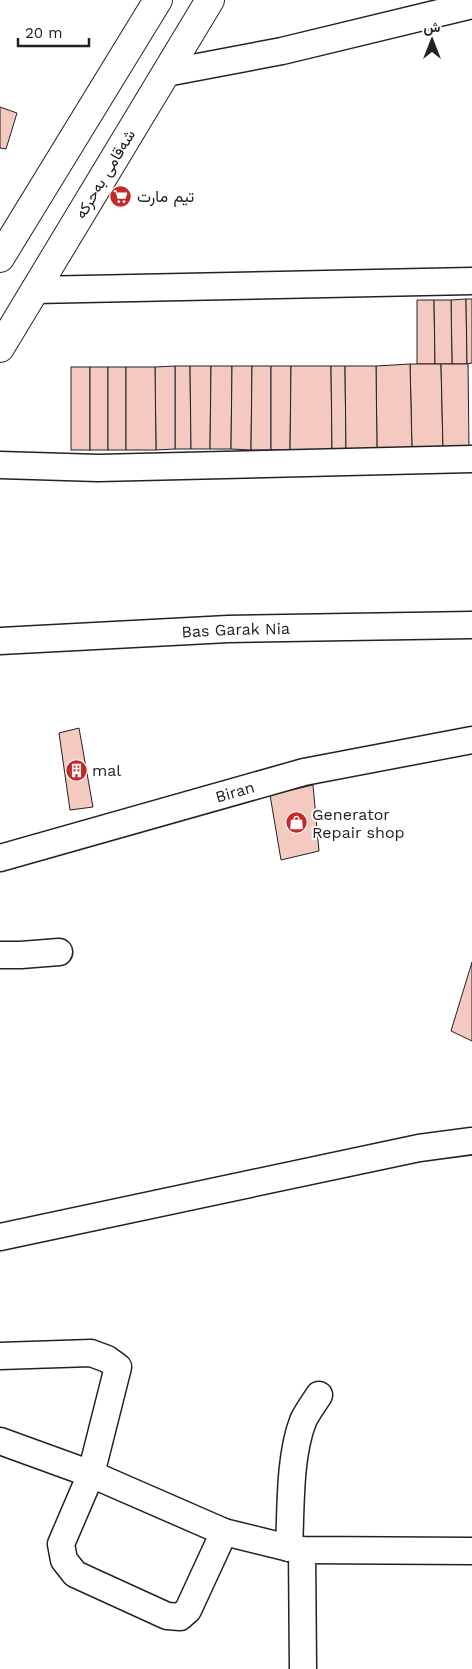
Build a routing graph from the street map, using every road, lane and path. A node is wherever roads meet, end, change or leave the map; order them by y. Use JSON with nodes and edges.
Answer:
{"nodes":[{"id":1,"x":158,"y":0,"type":"edge"},
{"id":2,"x":210,"y":0,"type":"edge"},
{"id":3,"x":472,"y":5,"type":"edge"},
{"id":4,"x":166,"y":72,"type":"junction"},
{"id":5,"x":0,"y":258,"type":"edge"},
{"id":6,"x":472,"y":282,"type":"edge"},
{"id":7,"x":35,"y":290,"type":"junction"},
{"id":8,"x":0,"y":348,"type":"edge"},
{"id":9,"x":472,"y":459,"type":"edge"},
{"id":10,"x":0,"y":465,"type":"edge"},
{"id":11,"x":472,"y":625,"type":"edge"},
{"id":12,"x":0,"y":641,"type":"edge"},
{"id":13,"x":472,"y":740,"type":"edge"},
{"id":14,"x":0,"y":858,"type":"edge"},
{"id":15,"x":60,"y":952,"type":"dead end"},
{"id":16,"x":0,"y":956,"type":"edge"},
{"id":17,"x":472,"y":1141,"type":"edge"},
{"id":18,"x":0,"y":1237,"type":"edge"},
{"id":19,"x":0,"y":1356,"type":"edge"},
{"id":20,"x":320,"y":1395,"type":"dead end"},
{"id":21,"x":0,"y":1442,"type":"edge"},
{"id":22,"x":91,"y":1474,"type":"junction"},
{"id":23,"x":224,"y":1532,"type":"junction"},
{"id":24,"x":296,"y":1549,"type":"junction"},
{"id":25,"x":472,"y":1550,"type":"edge"},
{"id":26,"x":303,"y":1669,"type":"edge"}],
"edges":[{"from":1,"to":5,"type":"main road"},
{"from":2,"to":4,"type":"main road","name":"شەقامی بەحرکە"},
{"from":3,"to":4,"type":"street"},
{"from":4,"to":7,"type":"main road","name":"شەقامی بەحرکە"},
{"from":6,"to":7,"type":"street"},
{"from":7,"to":8,"type":"main road","name":"شەقامی بەحرکە"},
{"from":9,"to":10,"type":"street"},
{"from":11,"to":12,"type":"street","name":"Bas Garak Nia"},
{"from":13,"to":14,"type":"street","name":"Biran"},
{"from":15,"to":16,"type":"street"},
{"from":17,"to":18,"type":"street"},
{"from":19,"to":22,"type":"street"},
{"from":20,"to":24,"type":"street"},
{"from":21,"to":22,"type":"street"},
{"from":22,"to":23,"type":"street"},
{"from":22,"to":23,"type":"street"},
{"from":23,"to":24,"type":"street"},
{"from":24,"to":25,"type":"street"},
{"from":24,"to":26,"type":"street"}]}
